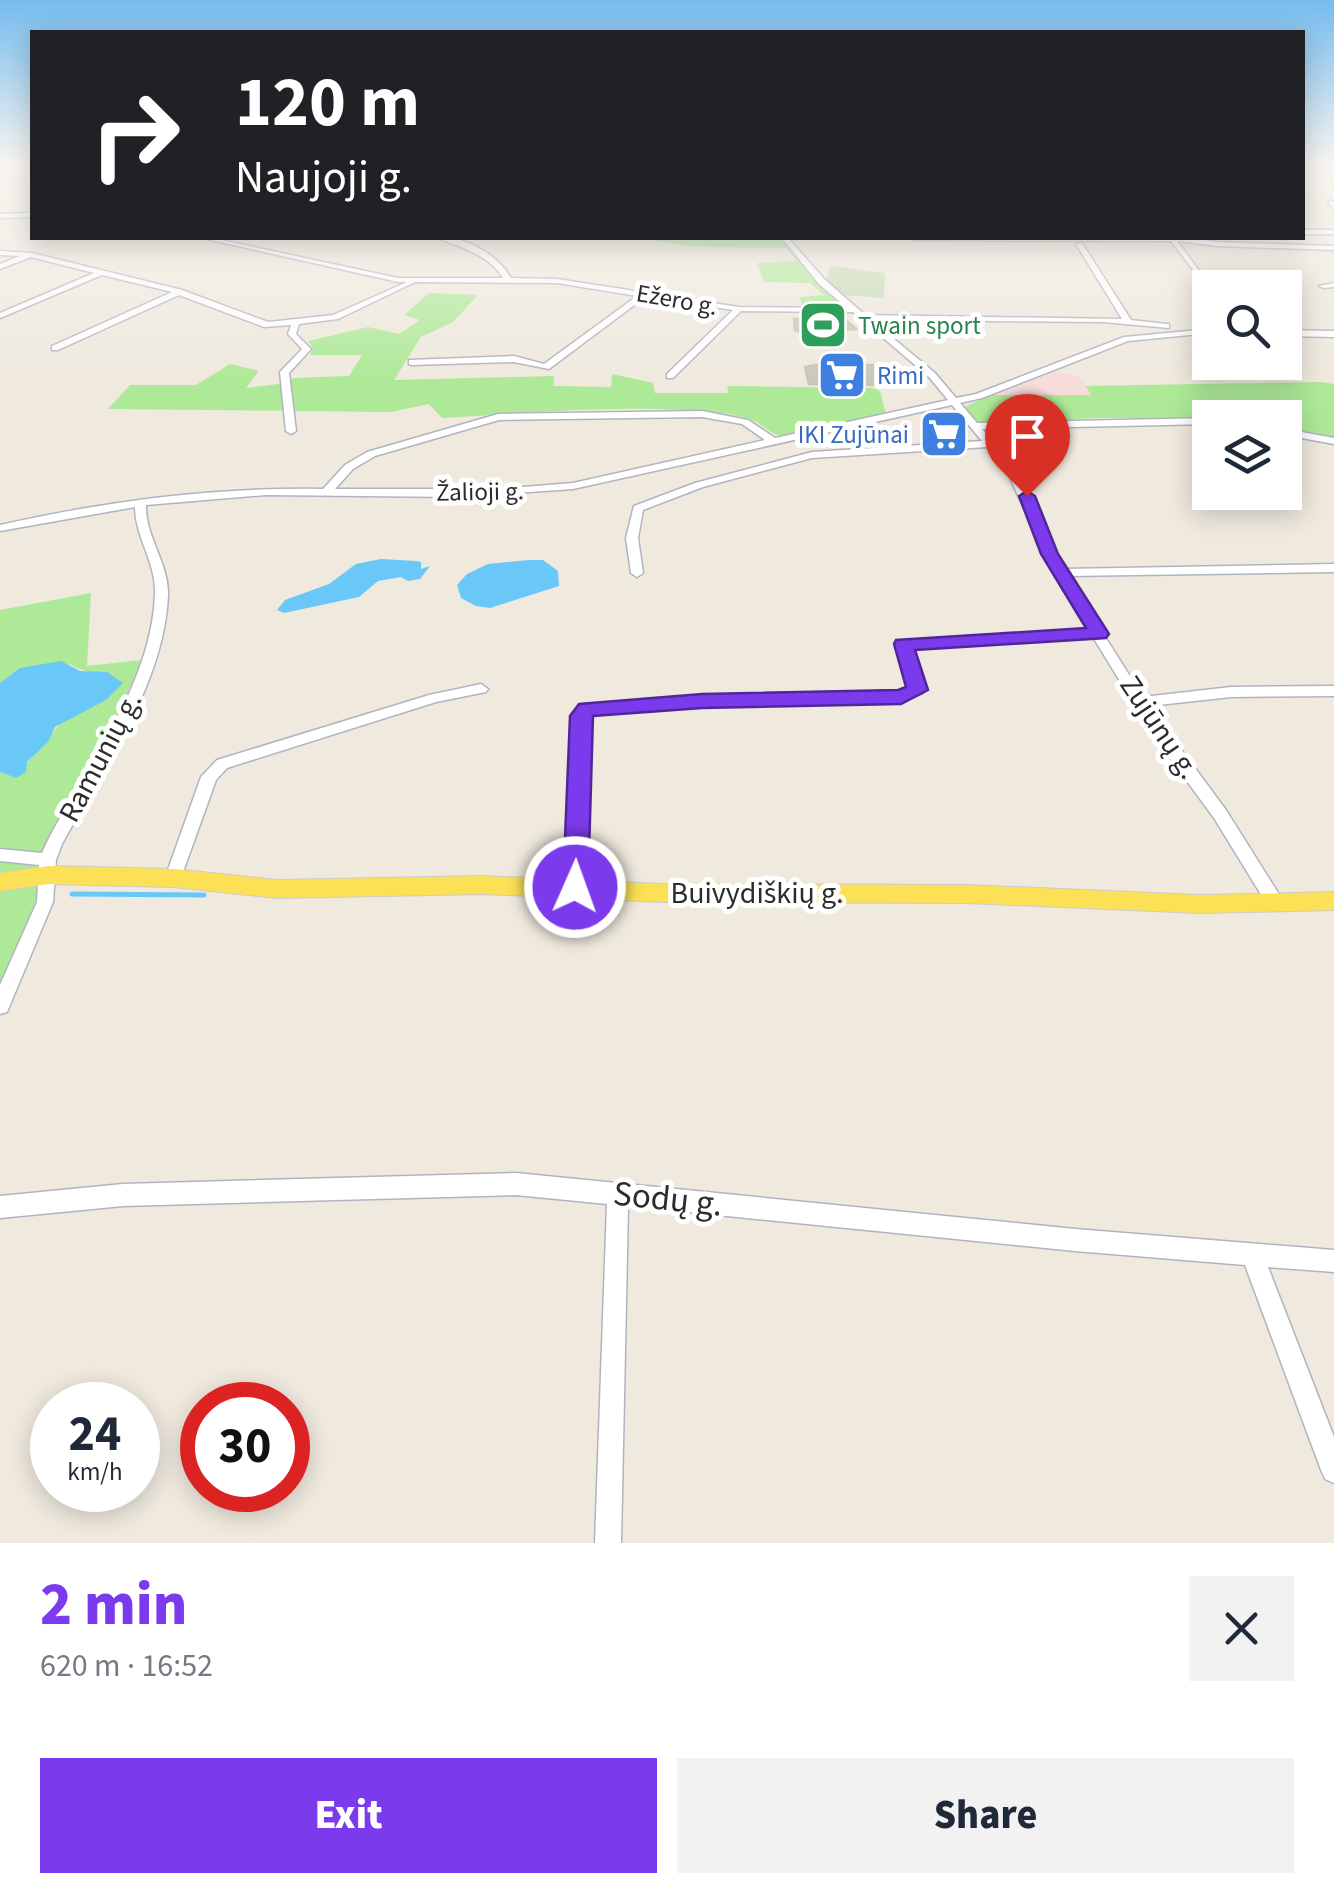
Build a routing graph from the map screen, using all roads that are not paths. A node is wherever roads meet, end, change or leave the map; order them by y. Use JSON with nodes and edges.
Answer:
{"nodes":[{"id":1,"x":214,"y":240,"type":"edge"},
{"id":2,"x":449,"y":240,"type":"edge"},
{"id":3,"x":787,"y":240,"type":"edge"},
{"id":4,"x":1195,"y":240,"type":"edge"},
{"id":5,"x":1174,"y":242,"type":"dead end"},
{"id":6,"x":1080,"y":244,"type":"dead end"},
{"id":7,"x":1334,"y":248,"type":"edge"},
{"id":8,"x":0,"y":252,"type":"edge"},
{"id":9,"x":32,"y":255,"type":"junction"},
{"id":10,"x":0,"y":267,"type":"edge"},
{"id":11,"x":1195,"y":270,"type":"edge"},
{"id":12,"x":100,"y":272,"type":"junction"},
{"id":13,"x":415,"y":280,"type":"junction"},
{"id":14,"x":508,"y":280,"type":"junction"},
{"id":15,"x":1334,"y":285,"type":"edge"},
{"id":16,"x":1322,"y":286,"type":"dead end"},
{"id":17,"x":180,"y":292,"type":"junction"},
{"id":18,"x":644,"y":293,"type":"junction"},
{"id":19,"x":739,"y":309,"type":"junction"},
{"id":20,"x":860,"y":313,"type":"junction"},
{"id":21,"x":0,"y":316,"type":"edge"},
{"id":22,"x":1128,"y":322,"type":"junction"},
{"id":23,"x":295,"y":324,"type":"junction"},
{"id":24,"x":1192,"y":331,"type":"edge"},
{"id":25,"x":1192,"y":331,"type":"edge"},
{"id":26,"x":1302,"y":333,"type":"edge"},
{"id":27,"x":1334,"y":334,"type":"edge"},
{"id":28,"x":55,"y":348,"type":"dead end"},
{"id":29,"x":412,"y":362,"type":"dead end"},
{"id":30,"x":670,"y":376,"type":"dead end"},
{"id":31,"x":954,"y":402,"type":"junction"},
{"id":32,"x":1192,"y":420,"type":"edge"},
{"id":33,"x":974,"y":426,"type":"junction"},
{"id":34,"x":292,"y":431,"type":"dead end"},
{"id":35,"x":1302,"y":435,"type":"edge"},
{"id":36,"x":1334,"y":440,"type":"edge"},
{"id":37,"x":774,"y":442,"type":"junction"},
{"id":38,"x":989,"y":444,"type":"junction"},
{"id":39,"x":326,"y":492,"type":"junction"},
{"id":40,"x":141,"y":504,"type":"junction"},
{"id":41,"x":0,"y":528,"type":"edge"},
{"id":42,"x":1334,"y":568,"type":"edge"},
{"id":43,"x":1060,"y":572,"type":"junction"},
{"id":44,"x":638,"y":573,"type":"dead end"},
{"id":45,"x":1099,"y":634,"type":"junction"},
{"id":46,"x":481,"y":689,"type":"dead end"},
{"id":47,"x":1334,"y":691,"type":"edge"},
{"id":48,"x":1139,"y":702,"type":"junction"},
{"id":49,"x":0,"y":855,"type":"edge"},
{"id":50,"x":49,"y":867,"type":"junction"},
{"id":51,"x":173,"y":878,"type":"junction"},
{"id":52,"x":0,"y":882,"type":"edge"},
{"id":53,"x":575,"y":887,"type":"junction"},
{"id":54,"x":1274,"y":901,"type":"junction"},
{"id":55,"x":1334,"y":901,"type":"edge"},
{"id":56,"x":0,"y":1006,"type":"edge"},
{"id":57,"x":618,"y":1194,"type":"junction"},
{"id":58,"x":0,"y":1207,"type":"edge"},
{"id":59,"x":1252,"y":1254,"type":"junction"},
{"id":60,"x":1334,"y":1261,"type":"edge"},
{"id":61,"x":1334,"y":1470,"type":"edge"},
{"id":62,"x":608,"y":1543,"type":"edge"}],
"edges":[{"from":1,"to":13,"type":"street","name":"Ežero g."},
{"from":2,"to":14,"type":"street"},
{"from":3,"to":20,"type":"street","name":"Zujūnų g."},
{"from":4,"to":7,"type":"street"},
{"from":5,"to":11,"type":"street"},
{"from":6,"to":22,"type":"street"},
{"from":8,"to":9,"type":"street"},
{"from":9,"to":10,"type":"street"},
{"from":9,"to":12,"type":"street"},
{"from":12,"to":17,"type":"street"},
{"from":12,"to":21,"type":"street"},
{"from":13,"to":14,"type":"street","name":"Ežero g."},
{"from":13,"to":23,"type":"street"},
{"from":14,"to":18,"type":"street","name":"Ežero g."},
{"from":15,"to":16,"type":"street"},
{"from":17,"to":23,"type":"street"},
{"from":17,"to":28,"type":"street"},
{"from":18,"to":19,"type":"street","name":"Ežero g."},
{"from":18,"to":29,"type":"street"},
{"from":19,"to":20,"type":"street","name":"Ežero g."},
{"from":19,"to":30,"type":"street"},
{"from":20,"to":22,"type":"street","name":"Ežero g."},
{"from":20,"to":31,"type":"street","name":"Zujūnų g."},
{"from":22,"to":24,"type":"street","name":"Ežero g."},
{"from":23,"to":34,"type":"street"},
{"from":25,"to":31,"type":"street","name":"Žalioji g."},
{"from":26,"to":27,"type":"street"},
{"from":31,"to":33,"type":"street","name":"Zujūnų g."},
{"from":31,"to":37,"type":"street","name":"Žalioji g."},
{"from":32,"to":33,"type":"street"},
{"from":33,"to":38,"type":"street","name":"Zujūnų g."},
{"from":35,"to":36,"type":"street"},
{"from":37,"to":39,"type":"street","name":"Žalioji g."},
{"from":37,"to":39,"type":"street"},
{"from":38,"to":43,"type":"street","name":"Zujūnų g."},
{"from":38,"to":44,"type":"street"},
{"from":39,"to":40,"type":"street","name":"Žalioji g."},
{"from":40,"to":41,"type":"street","name":"Žalioji g."},
{"from":40,"to":50,"type":"street","name":"Ramunių g."},
{"from":42,"to":43,"type":"street"},
{"from":43,"to":45,"type":"street","name":"Zujūnų g."},
{"from":45,"to":48,"type":"street","name":"Zujūnų g."},
{"from":45,"to":53,"type":"street"},
{"from":46,"to":51,"type":"street"},
{"from":47,"to":48,"type":"street"},
{"from":48,"to":54,"type":"street","name":"Zujūnų g."},
{"from":49,"to":50,"type":"street"},
{"from":50,"to":51,"type":"main road","name":"Buivydiškių g."},
{"from":50,"to":52,"type":"main road","name":"Buivydiškių g."},
{"from":50,"to":56,"type":"street","name":"Ramunių g."},
{"from":51,"to":53,"type":"main road","name":"Buivydiškių g."},
{"from":53,"to":54,"type":"main road","name":"Buivydiškių g."},
{"from":54,"to":55,"type":"main road","name":"Buivydiškių g."},
{"from":57,"to":58,"type":"street","name":"Sodų g."},
{"from":57,"to":59,"type":"street","name":"Sodų g."},
{"from":57,"to":62,"type":"street"},
{"from":59,"to":60,"type":"street","name":"Sodų g."},
{"from":59,"to":61,"type":"street"}]}
